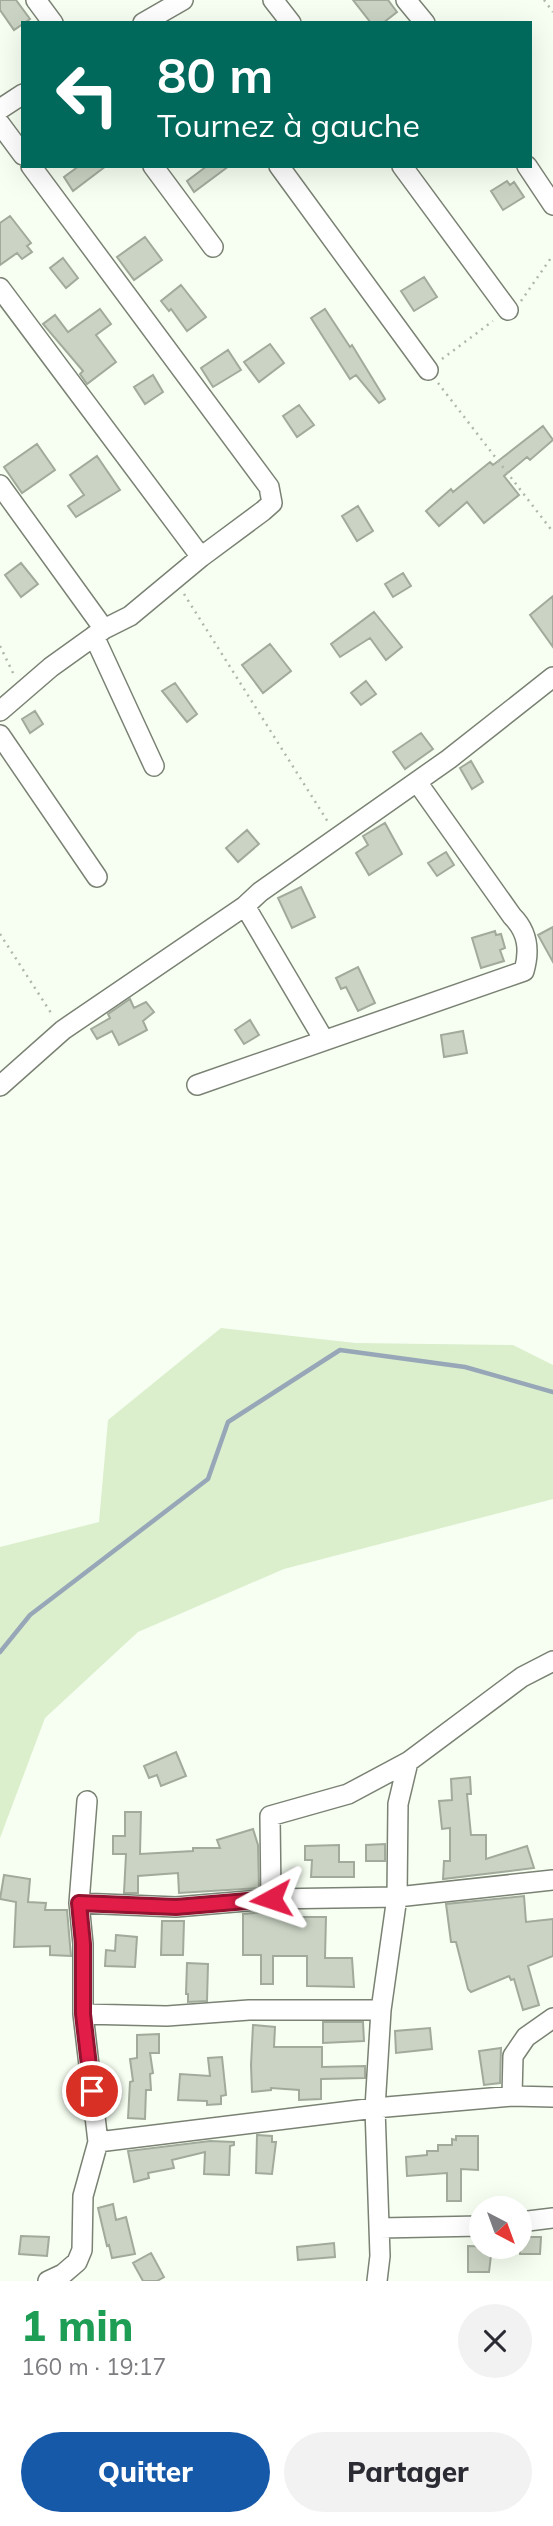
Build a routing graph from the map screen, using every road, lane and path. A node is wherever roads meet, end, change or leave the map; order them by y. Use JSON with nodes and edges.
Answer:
{"nodes":[{"id":1,"x":36,"y":0,"type":"edge"},
{"id":2,"x":183,"y":0,"type":"edge"},
{"id":3,"x":273,"y":0,"type":"edge"},
{"id":4,"x":406,"y":0,"type":"edge"},
{"id":5,"x":544,"y":0,"type":"edge"},
{"id":6,"x":166,"y":11,"type":"edge"},
{"id":7,"x":553,"y":12,"type":"edge"},
{"id":8,"x":52,"y":21,"type":"edge"},
{"id":9,"x":147,"y":21,"type":"edge"},
{"id":10,"x":289,"y":21,"type":"edge"},
{"id":11,"x":423,"y":21,"type":"edge"},
{"id":12,"x":21,"y":95,"type":"edge"},
{"id":13,"x":0,"y":109,"type":"edge"},
{"id":14,"x":0,"y":124,"type":"edge"},
{"id":15,"x":21,"y":152,"type":"edge"},
{"id":16,"x":32,"y":168,"type":"edge"},
{"id":17,"x":154,"y":168,"type":"edge"},
{"id":18,"x":280,"y":168,"type":"edge"},
{"id":19,"x":403,"y":168,"type":"edge"},
{"id":20,"x":528,"y":168,"type":"edge"},
{"id":21,"x":553,"y":205,"type":"edge"},
{"id":22,"x":213,"y":247,"type":"dead end"},
{"id":23,"x":0,"y":288,"type":"edge"},
{"id":24,"x":508,"y":310,"type":"dead end"},
{"id":25,"x":428,"y":370,"type":"joint"},
{"id":26,"x":0,"y":485,"type":"edge"},
{"id":27,"x":553,"y":532,"type":"edge"},
{"id":28,"x":201,"y":557,"type":"junction"},
{"id":29,"x":175,"y":579,"type":"junction"},
{"id":30,"x":99,"y":633,"type":"junction"},
{"id":31,"x":0,"y":646,"type":"edge"},
{"id":32,"x":553,"y":677,"type":"edge"},
{"id":33,"x":22,"y":694,"type":"junction"},
{"id":34,"x":0,"y":712,"type":"edge"},
{"id":35,"x":0,"y":735,"type":"edge"},
{"id":36,"x":154,"y":766,"type":"dead end"},
{"id":37,"x":417,"y":782,"type":"junction"},
{"id":38,"x":338,"y":838,"type":"junction"},
{"id":39,"x":97,"y":877,"type":"dead end"},
{"id":40,"x":245,"y":906,"type":"junction"},
{"id":41,"x":0,"y":934,"type":"edge"},
{"id":42,"x":63,"y":1030,"type":"junction"},
{"id":43,"x":324,"y":1040,"type":"junction"},
{"id":44,"x":197,"y":1085,"type":"dead end"},
{"id":45,"x":0,"y":1086,"type":"edge"},
{"id":46,"x":553,"y":1661,"type":"edge"},
{"id":47,"x":408,"y":1762,"type":"junction"},
{"id":48,"x":86,"y":1801,"type":"dead end"},
{"id":49,"x":553,"y":1880,"type":"edge"},
{"id":50,"x":397,"y":1896,"type":"junction"},
{"id":51,"x":271,"y":1899,"type":"junction"},
{"id":52,"x":79,"y":1903,"type":"junction"},
{"id":53,"x":381,"y":2010,"type":"junction"},
{"id":54,"x":83,"y":2014,"type":"junction"},
{"id":55,"x":553,"y":2018,"type":"edge"},
{"id":56,"x":512,"y":2096,"type":"junction"},
{"id":57,"x":553,"y":2097,"type":"edge"},
{"id":58,"x":375,"y":2108,"type":"junction"},
{"id":59,"x":98,"y":2142,"type":"junction"},
{"id":60,"x":553,"y":2218,"type":"edge"},
{"id":61,"x":532,"y":2221,"type":"edge"},
{"id":62,"x":469,"y":2226,"type":"edge"},
{"id":63,"x":380,"y":2228,"type":"junction"},
{"id":64,"x":48,"y":2281,"type":"edge"},
{"id":65,"x":377,"y":2281,"type":"edge"}],
"edges":[{"from":1,"to":8,"type":"street"},
{"from":2,"to":6,"type":"street"},
{"from":3,"to":10,"type":"street"},
{"from":4,"to":11,"type":"street"},
{"from":5,"to":7,"type":"path"},
{"from":6,"to":9,"type":"street"},
{"from":12,"to":13,"type":"street"},
{"from":14,"to":15,"type":"street"},
{"from":16,"to":28,"type":"street"},
{"from":17,"to":22,"type":"street"},
{"from":18,"to":25,"type":"street"},
{"from":19,"to":24,"type":"street"},
{"from":20,"to":21,"type":"street"},
{"from":23,"to":28,"type":"street"},
{"from":25,"to":27,"type":"path"},
{"from":26,"to":30,"type":"street"},
{"from":28,"to":29,"type":"street"},
{"from":29,"to":30,"type":"street"},
{"from":29,"to":38,"type":"path"},
{"from":30,"to":33,"type":"street"},
{"from":30,"to":36,"type":"street"},
{"from":31,"to":33,"type":"path"},
{"from":32,"to":37,"type":"street"},
{"from":33,"to":34,"type":"street"},
{"from":35,"to":39,"type":"street"},
{"from":37,"to":38,"type":"street"},
{"from":37,"to":43,"type":"street"},
{"from":38,"to":40,"type":"street"},
{"from":40,"to":42,"type":"street"},
{"from":40,"to":43,"type":"street"},
{"from":41,"to":42,"type":"path"},
{"from":42,"to":45,"type":"street"},
{"from":43,"to":44,"type":"street"},
{"from":46,"to":47,"type":"street"},
{"from":47,"to":50,"type":"street"},
{"from":47,"to":51,"type":"street"},
{"from":48,"to":52,"type":"street"},
{"from":49,"to":50,"type":"street"},
{"from":50,"to":51,"type":"street"},
{"from":50,"to":53,"type":"street"},
{"from":51,"to":52,"type":"street"},
{"from":52,"to":54,"type":"street"},
{"from":53,"to":54,"type":"street"},
{"from":53,"to":58,"type":"street"},
{"from":54,"to":59,"type":"street"},
{"from":55,"to":56,"type":"street"},
{"from":56,"to":57,"type":"street"},
{"from":56,"to":58,"type":"street"},
{"from":58,"to":59,"type":"street"},
{"from":58,"to":63,"type":"street"},
{"from":59,"to":64,"type":"street"},
{"from":60,"to":61,"type":"street"},
{"from":62,"to":63,"type":"street"},
{"from":63,"to":65,"type":"street"}]}
